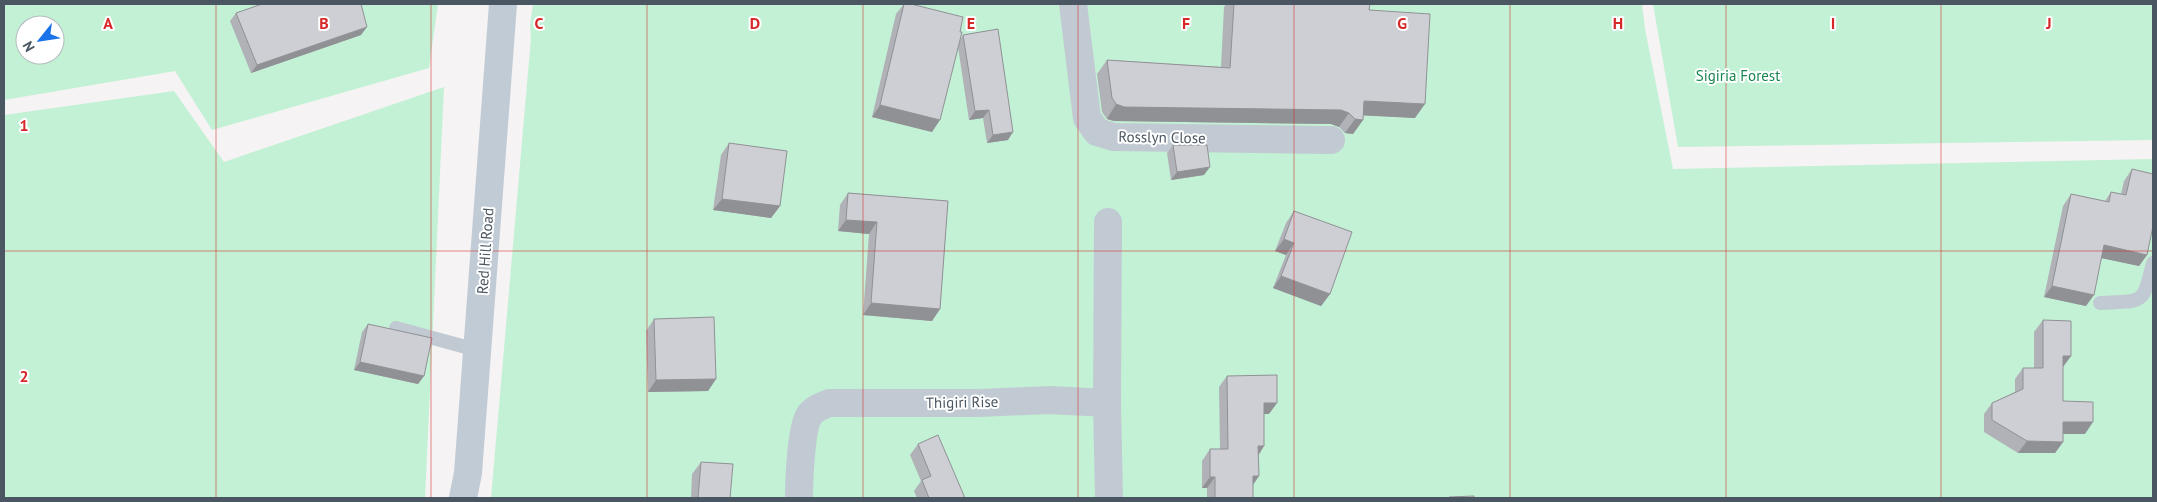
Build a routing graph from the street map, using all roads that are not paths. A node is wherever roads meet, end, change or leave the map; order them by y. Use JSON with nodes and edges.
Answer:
{"nodes":[{"id":1,"x":503,"y":4,"type":"edge"},
{"id":2,"x":1072,"y":4,"type":"edge"},
{"id":3,"x":1331,"y":140,"type":"dead end"},
{"id":4,"x":1108,"y":222,"type":"dead end"},
{"id":5,"x":2153,"y":263,"type":"edge"},
{"id":6,"x":2100,"y":303,"type":"dead end"},
{"id":7,"x":396,"y":328,"type":"edge"},
{"id":8,"x":477,"y":350,"type":"junction"},
{"id":9,"x":1106,"y":403,"type":"junction"},
{"id":10,"x":464,"y":498,"type":"edge"},
{"id":11,"x":799,"y":498,"type":"edge"},
{"id":12,"x":1109,"y":498,"type":"edge"}],
"edges":[{"from":1,"to":8,"type":"main road","name":"Red Hill Road"},
{"from":2,"to":3,"type":"street","name":"Rosslyn Close"},
{"from":4,"to":9,"type":"street"},
{"from":5,"to":6,"type":"lane"},
{"from":7,"to":8,"type":"lane"},
{"from":8,"to":10,"type":"main road","name":"Red Hill Road"},
{"from":9,"to":11,"type":"street","name":"Thigiri Rise"},
{"from":9,"to":12,"type":"street"}]}
